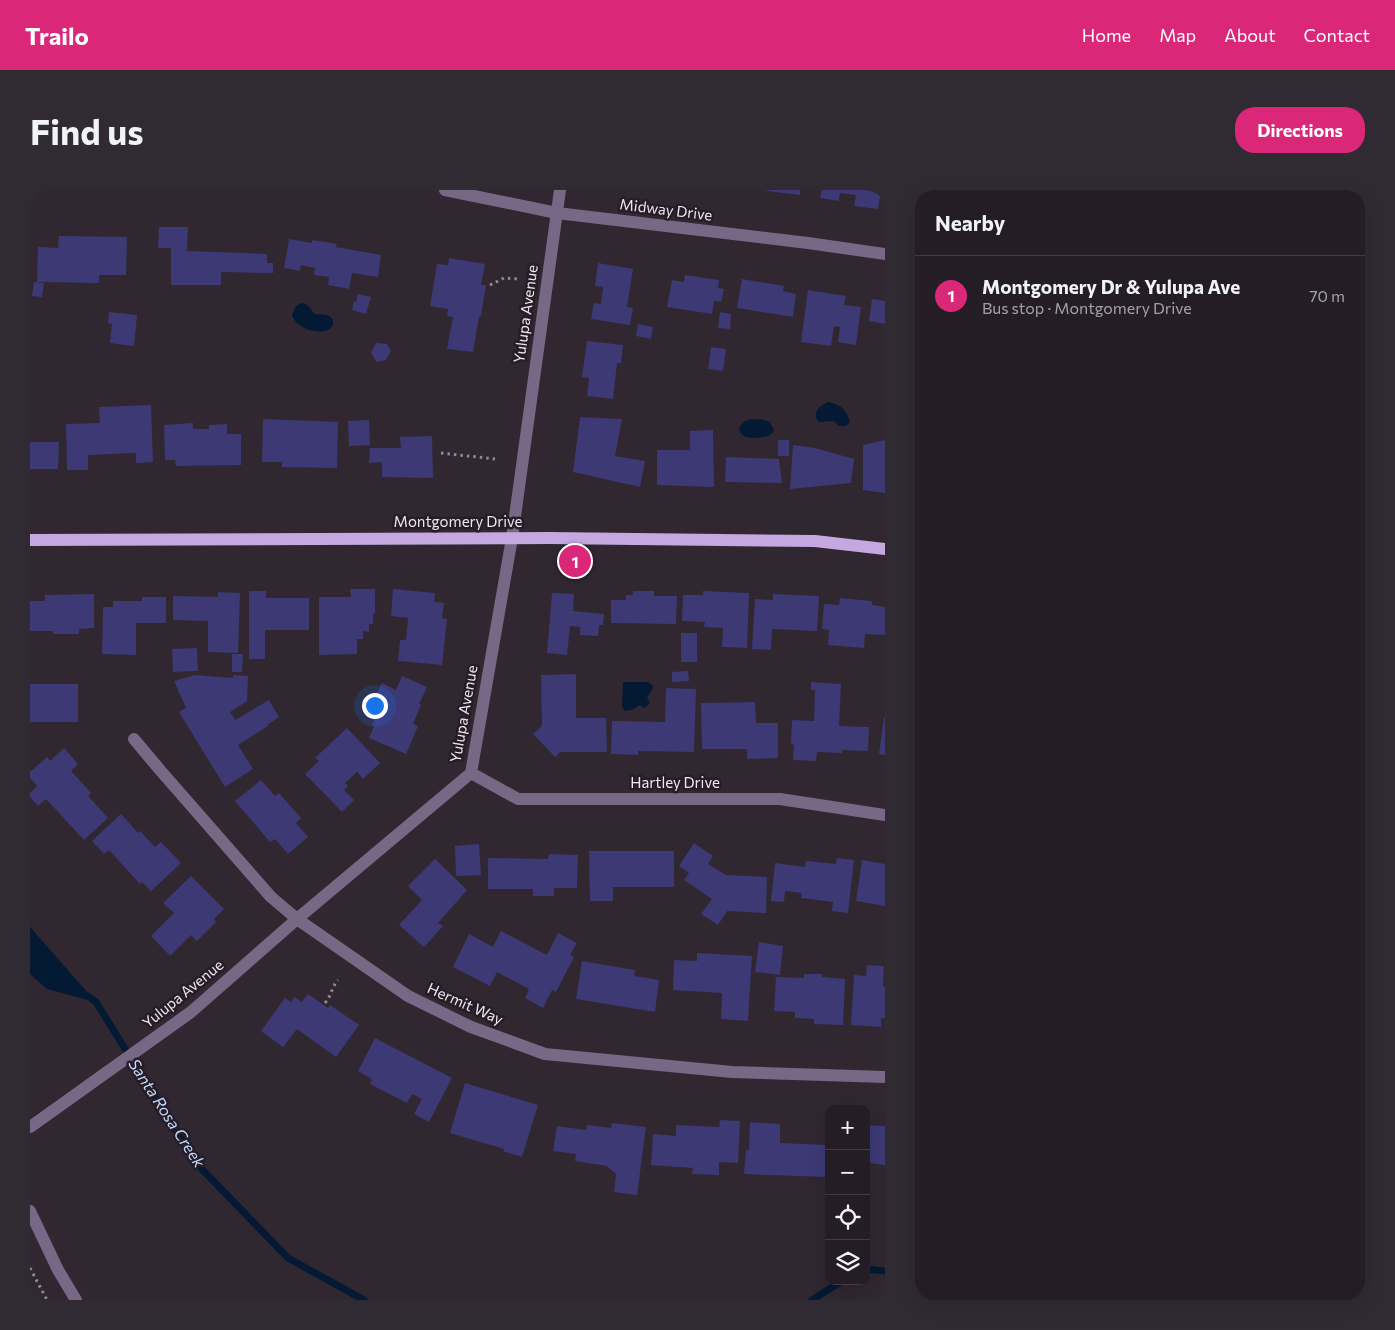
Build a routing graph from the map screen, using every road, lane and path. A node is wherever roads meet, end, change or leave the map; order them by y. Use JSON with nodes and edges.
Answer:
{"nodes":[{"id":1,"x":445,"y":190,"type":"edge"},
{"id":2,"x":560,"y":190,"type":"edge"},
{"id":3,"x":557,"y":214,"type":"junction"},
{"id":4,"x":885,"y":254,"type":"edge"},
{"id":5,"x":519,"y":279,"type":"dead end"},
{"id":6,"x":490,"y":285,"type":"dead end"},
{"id":7,"x":441,"y":453,"type":"dead end"},
{"id":8,"x":495,"y":459,"type":"dead end"},
{"id":9,"x":512,"y":538,"type":"junction"},
{"id":10,"x":30,"y":540,"type":"edge"},
{"id":11,"x":885,"y":549,"type":"edge"},
{"id":12,"x":134,"y":739,"type":"dead end"},
{"id":13,"x":471,"y":773,"type":"junction"},
{"id":14,"x":885,"y":815,"type":"edge"},
{"id":15,"x":296,"y":920,"type":"junction"},
{"id":16,"x":338,"y":980,"type":"dead end"},
{"id":17,"x":325,"y":1003,"type":"dead end"},
{"id":18,"x":885,"y":1077,"type":"edge"},
{"id":19,"x":30,"y":1127,"type":"edge"},
{"id":20,"x":30,"y":1211,"type":"edge"},
{"id":21,"x":30,"y":1268,"type":"edge"},
{"id":22,"x":47,"y":1300,"type":"edge"},
{"id":23,"x":76,"y":1300,"type":"edge"}],
"edges":[{"from":1,"to":3,"type":"street","name":"Midway Drive"},
{"from":2,"to":3,"type":"street","name":"Yulupa Avenue"},
{"from":3,"to":4,"type":"street","name":"Midway Drive"},
{"from":3,"to":9,"type":"street","name":"Yulupa Avenue"},
{"from":5,"to":6,"type":"path"},
{"from":7,"to":8,"type":"path"},
{"from":9,"to":10,"type":"main road","name":"Montgomery Drive"},
{"from":9,"to":11,"type":"main road","name":"Montgomery Drive"},
{"from":9,"to":13,"type":"street","name":"Yulupa Avenue"},
{"from":12,"to":15,"type":"street","name":"Hermit Way"},
{"from":13,"to":14,"type":"street","name":"Hartley Drive"},
{"from":13,"to":15,"type":"street","name":"Yulupa Avenue"},
{"from":15,"to":18,"type":"street","name":"Hermit Way"},
{"from":15,"to":19,"type":"street","name":"Yulupa Avenue"},
{"from":16,"to":17,"type":"path"},
{"from":20,"to":23,"type":"street"},
{"from":21,"to":22,"type":"path"}]}
